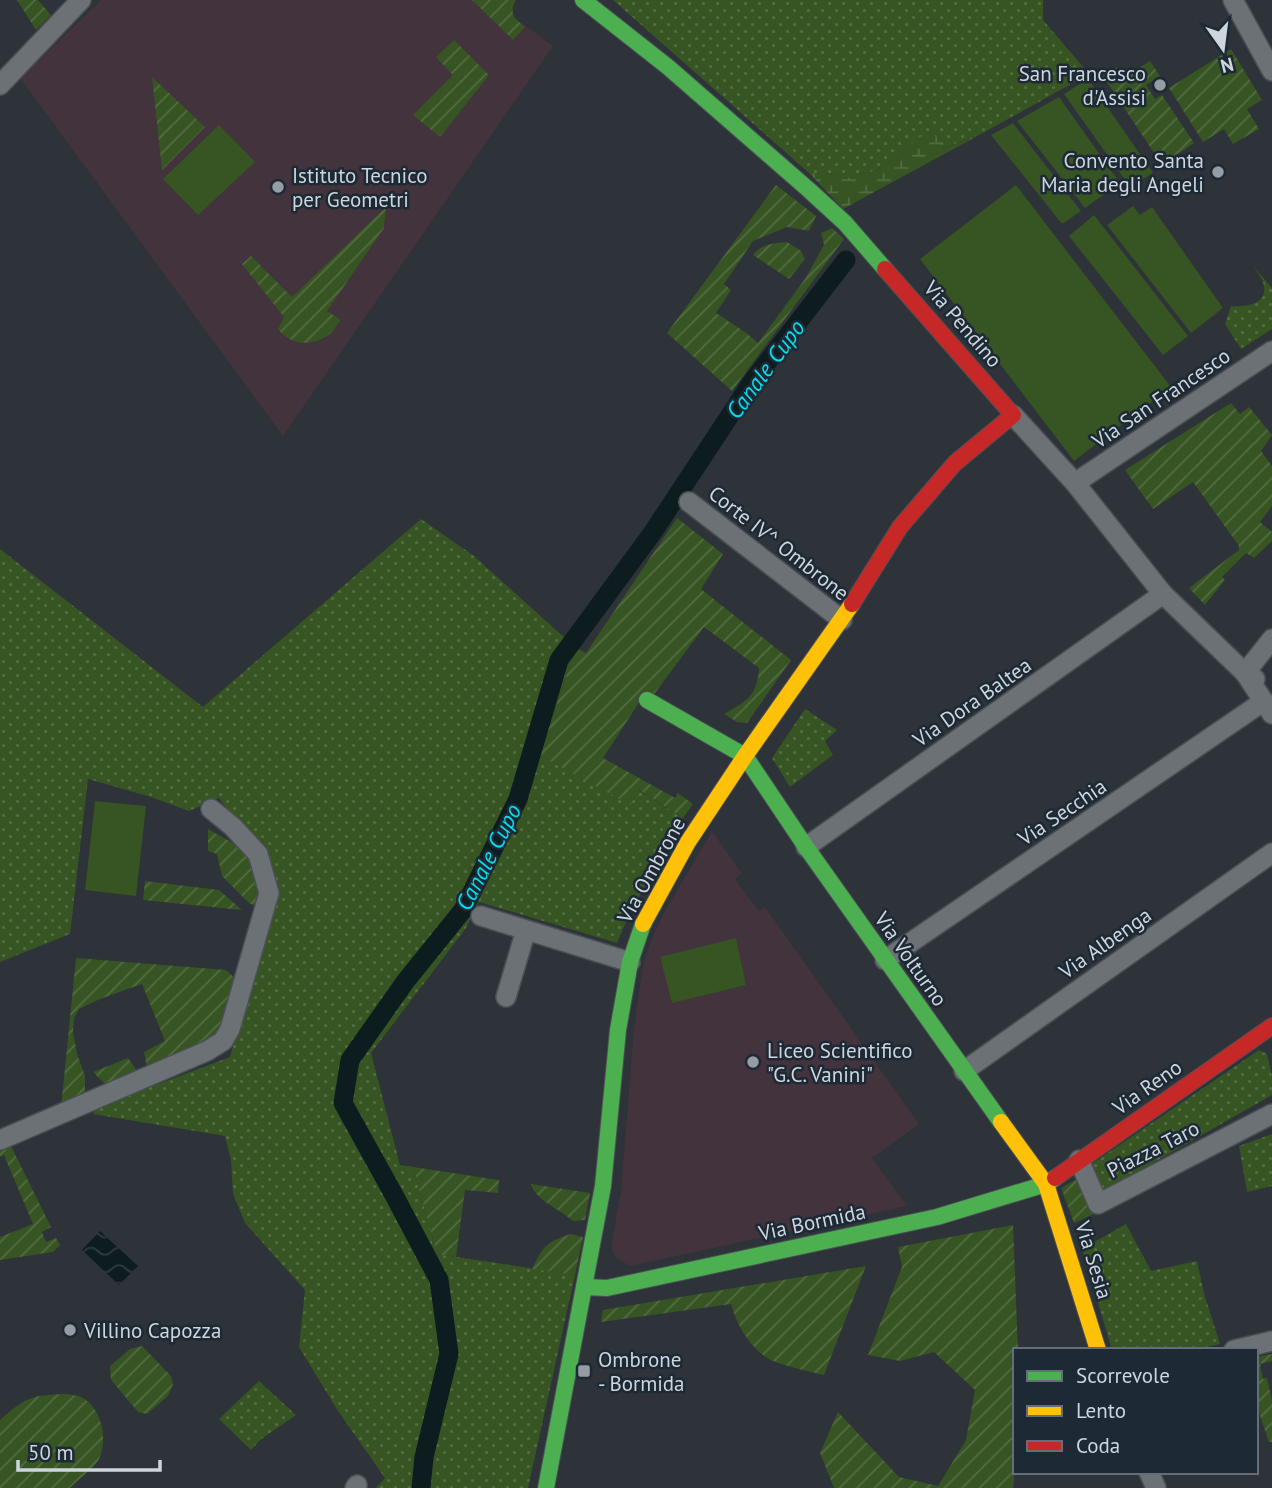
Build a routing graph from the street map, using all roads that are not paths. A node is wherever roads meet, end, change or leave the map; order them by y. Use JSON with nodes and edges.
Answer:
{"nodes":[{"id":1,"x":81,"y":0,"type":"edge"},
{"id":2,"x":583,"y":0,"type":"edge"},
{"id":3,"x":1233,"y":0,"type":"edge"},
{"id":4,"x":1272,"y":71,"type":"edge"},
{"id":5,"x":0,"y":85,"type":"edge"},
{"id":6,"x":1272,"y":351,"type":"edge"},
{"id":7,"x":1013,"y":415,"type":"junction"},
{"id":8,"x":1075,"y":483,"type":"junction"},
{"id":9,"x":688,"y":502,"type":"dead end"},
{"id":10,"x":1163,"y":594,"type":"junction"},
{"id":11,"x":842,"y":620,"type":"junction"},
{"id":12,"x":1272,"y":639,"type":"edge"},
{"id":13,"x":1245,"y":673,"type":"junction"},
{"id":14,"x":647,"y":700,"type":"dead end"},
{"id":15,"x":1269,"y":702,"type":"edge"},
{"id":16,"x":745,"y":756,"type":"junction"},
{"id":17,"x":211,"y":809,"type":"dead end"},
{"id":18,"x":806,"y":847,"type":"junction"},
{"id":19,"x":1272,"y":853,"type":"edge"},
{"id":20,"x":481,"y":916,"type":"dead end"},
{"id":21,"x":526,"y":930,"type":"junction"},
{"id":22,"x":886,"y":960,"type":"junction"},
{"id":23,"x":629,"y":962,"type":"junction"},
{"id":24,"x":506,"y":997,"type":"dead end"},
{"id":25,"x":1272,"y":1026,"type":"edge"},
{"id":26,"x":964,"y":1071,"type":"junction"},
{"id":27,"x":1272,"y":1114,"type":"edge"},
{"id":28,"x":0,"y":1140,"type":"edge"},
{"id":29,"x":1079,"y":1160,"type":"junction"},
{"id":30,"x":1046,"y":1184,"type":"junction"},
{"id":31,"x":584,"y":1287,"type":"junction"},
{"id":32,"x":1272,"y":1341,"type":"edge"},
{"id":33,"x":1097,"y":1348,"type":"edge"},
{"id":34,"x":1242,"y":1348,"type":"edge"},
{"id":35,"x":546,"y":1488,"type":"edge"}],
"edges":[{"from":1,"to":5,"type":"street"},
{"from":2,"to":7,"type":"street","name":"Via Pendino"},
{"from":3,"to":4,"type":"street"},
{"from":6,"to":8,"type":"street","name":"Via San Francesco"},
{"from":7,"to":8,"type":"street","name":"Via Pendino"},
{"from":7,"to":11,"type":"street","name":"Via Ombrone"},
{"from":8,"to":10,"type":"street","name":"Via Pendino"},
{"from":9,"to":11,"type":"street","name":"Corte IV^ Ombrone"},
{"from":10,"to":13,"type":"street","name":"Via Pendino"},
{"from":10,"to":18,"type":"street","name":"Via Dora Baltea"},
{"from":11,"to":16,"type":"street","name":"Via Ombrone"},
{"from":12,"to":13,"type":"street"},
{"from":13,"to":15,"type":"street","name":"Via Pendino"},
{"from":14,"to":16,"type":"street"},
{"from":15,"to":22,"type":"street","name":"Via Secchia"},
{"from":16,"to":18,"type":"street","name":"Via Volturno"},
{"from":16,"to":23,"type":"street","name":"Via Ombrone"},
{"from":17,"to":28,"type":"street"},
{"from":18,"to":22,"type":"street","name":"Via Volturno"},
{"from":19,"to":26,"type":"street","name":"Via Albenga"},
{"from":20,"to":21,"type":"street"},
{"from":21,"to":23,"type":"street"},
{"from":21,"to":24,"type":"street"},
{"from":22,"to":26,"type":"street","name":"Via Volturno"},
{"from":23,"to":31,"type":"street","name":"Via Ombrone"},
{"from":25,"to":29,"type":"street","name":"Via Reno"},
{"from":26,"to":30,"type":"street","name":"Via Volturno"},
{"from":27,"to":29,"type":"street","name":"Piazza Taro"},
{"from":29,"to":30,"type":"street","name":"Via Reno"},
{"from":30,"to":31,"type":"street","name":"Via Bormida"},
{"from":30,"to":33,"type":"street","name":"Via Sesia"},
{"from":31,"to":35,"type":"street","name":"Via Ombrone"},
{"from":32,"to":34,"type":"street"}]}
